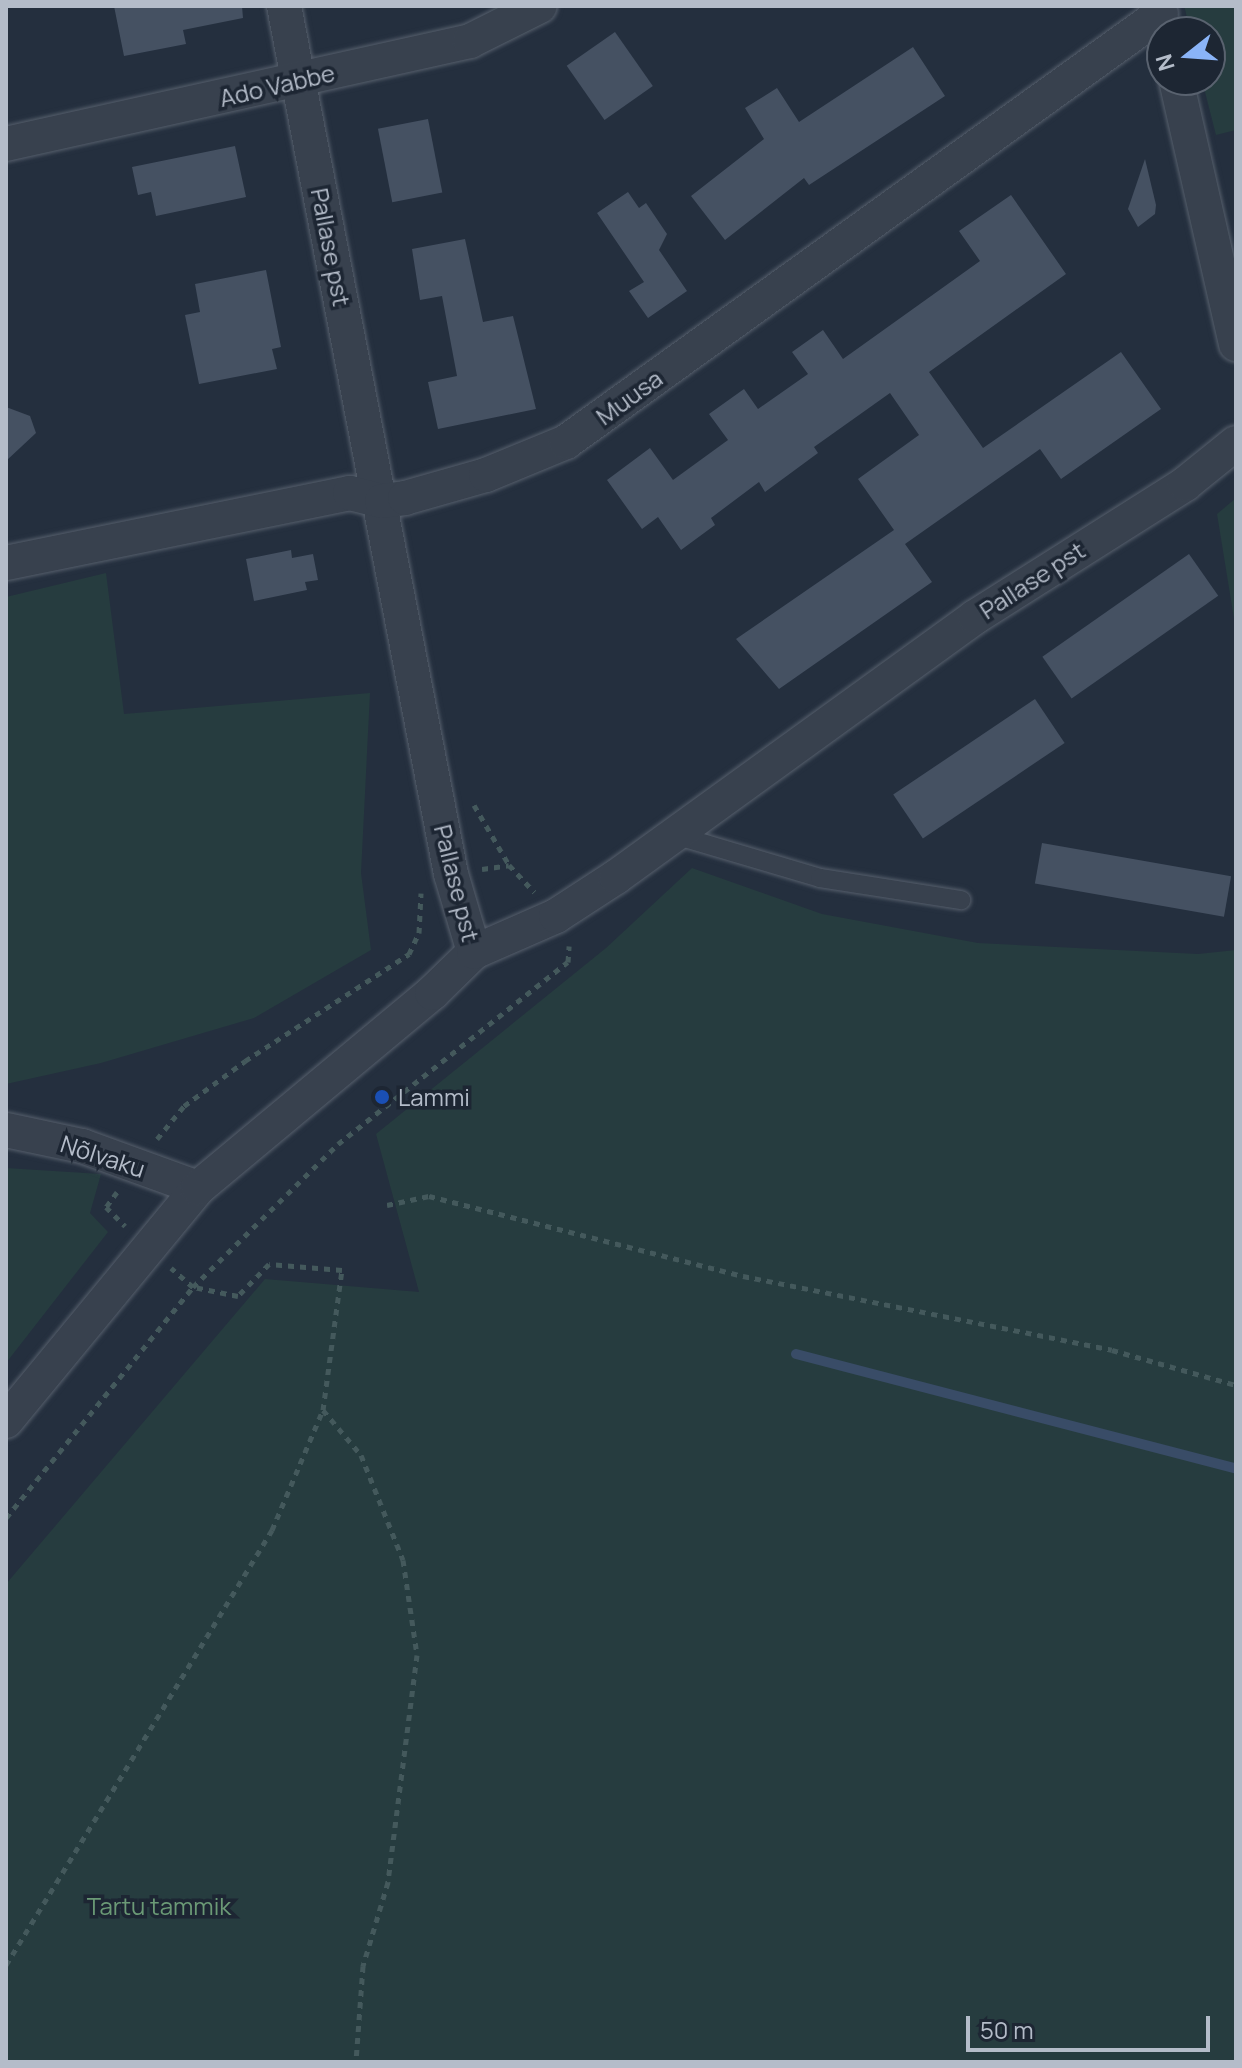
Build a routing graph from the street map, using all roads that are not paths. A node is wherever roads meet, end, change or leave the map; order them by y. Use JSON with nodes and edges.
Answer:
{"nodes":[{"id":1,"x":284,"y":6,"type":"edge"},
{"id":2,"x":540,"y":6,"type":"edge"},
{"id":3,"x":1146,"y":28,"type":"edge"},
{"id":4,"x":298,"y":80,"type":"junction"},
{"id":5,"x":1180,"y":96,"type":"edge"},
{"id":6,"x":6,"y":144,"type":"edge"},
{"id":7,"x":1236,"y":344,"type":"edge"},
{"id":8,"x":1236,"y":443,"type":"edge"},
{"id":9,"x":382,"y":501,"type":"junction"},
{"id":10,"x":6,"y":563,"type":"edge"},
{"id":11,"x":675,"y":835,"type":"junction"},
{"id":12,"x":961,"y":900,"type":"dead end"},
{"id":13,"x":474,"y":952,"type":"junction"},
{"id":14,"x":6,"y":1130,"type":"edge"},
{"id":15,"x":198,"y":1188,"type":"junction"},
{"id":16,"x":6,"y":1421,"type":"edge"}],
"edges":[{"from":1,"to":4,"type":"street","name":"Pallase pst"},
{"from":2,"to":4,"type":"street","name":"Ado Vabbe"},
{"from":3,"to":9,"type":"street","name":"Muusa"},
{"from":4,"to":6,"type":"street","name":"Ado Vabbe"},
{"from":4,"to":9,"type":"street","name":"Pallase pst"},
{"from":5,"to":7,"type":"street"},
{"from":8,"to":11,"type":"street","name":"Pallase pst"},
{"from":9,"to":10,"type":"street","name":"Muusa"},
{"from":9,"to":13,"type":"street","name":"Pallase pst"},
{"from":11,"to":12,"type":"lane"},
{"from":11,"to":13,"type":"street","name":"Pallase pst"},
{"from":13,"to":15,"type":"street"},
{"from":14,"to":15,"type":"street","name":"Nõlvaku"},
{"from":15,"to":16,"type":"street"}]}
